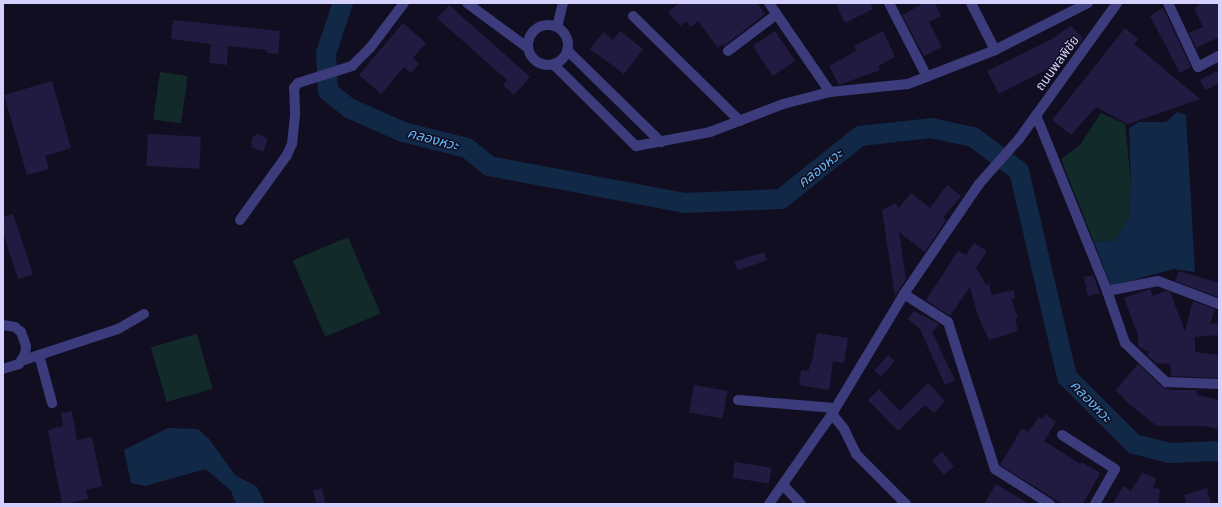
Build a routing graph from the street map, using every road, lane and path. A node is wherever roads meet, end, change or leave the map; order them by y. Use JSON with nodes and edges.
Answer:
{"nodes":[{"id":1,"x":404,"y":3,"type":"edge"},
{"id":2,"x":467,"y":3,"type":"edge"},
{"id":3,"x":563,"y":3,"type":"edge"},
{"id":4,"x":769,"y":3,"type":"edge"},
{"id":5,"x":889,"y":3,"type":"edge"},
{"id":6,"x":971,"y":3,"type":"edge"},
{"id":7,"x":1088,"y":3,"type":"edge"},
{"id":8,"x":1117,"y":3,"type":"edge"},
{"id":9,"x":1168,"y":3,"type":"edge"},
{"id":10,"x":1067,"y":7,"type":"edge"},
{"id":11,"x":777,"y":14,"type":"junction"},
{"id":12,"x":633,"y":16,"type":"dead end"},
{"id":13,"x":557,"y":27,"type":"junction"},
{"id":14,"x":528,"y":48,"type":"junction"},
{"id":15,"x":567,"y":50,"type":"junction"},
{"id":16,"x":994,"y":50,"type":"junction"},
{"id":17,"x":728,"y":52,"type":"dead end"},
{"id":18,"x":1219,"y":56,"type":"edge"},
{"id":19,"x":553,"y":64,"type":"junction"},
{"id":20,"x":927,"y":77,"type":"junction"},
{"id":21,"x":830,"y":92,"type":"junction"},
{"id":22,"x":1036,"y":115,"type":"junction"},
{"id":23,"x":740,"y":121,"type":"junction"},
{"id":24,"x":661,"y":142,"type":"junction"},
{"id":25,"x":240,"y":220,"type":"dead end"},
{"id":26,"x":1107,"y":292,"type":"junction"},
{"id":27,"x":904,"y":294,"type":"junction"},
{"id":28,"x":1219,"y":304,"type":"edge"},
{"id":29,"x":144,"y":314,"type":"dead end"},
{"id":30,"x":3,"y":325,"type":"edge"},
{"id":31,"x":39,"y":355,"type":"junction"},
{"id":32,"x":21,"y":361,"type":"junction"},
{"id":33,"x":3,"y":369,"type":"edge"},
{"id":34,"x":1219,"y":384,"type":"edge"},
{"id":35,"x":738,"y":400,"type":"dead end"},
{"id":36,"x":52,"y":403,"type":"dead end"},
{"id":37,"x":834,"y":411,"type":"junction"},
{"id":38,"x":1062,"y":435,"type":"dead end"},
{"id":39,"x":783,"y":485,"type":"junction"},
{"id":40,"x":769,"y":504,"type":"edge"},
{"id":41,"x":801,"y":504,"type":"edge"},
{"id":42,"x":906,"y":504,"type":"edge"},
{"id":43,"x":1050,"y":504,"type":"edge"},
{"id":44,"x":1096,"y":504,"type":"edge"}],
"edges":[{"from":1,"to":25,"type":"street"},
{"from":2,"to":14,"type":"street"},
{"from":3,"to":13,"type":"street"},
{"from":4,"to":11,"type":"street"},
{"from":5,"to":20,"type":"street"},
{"from":6,"to":16,"type":"street"},
{"from":7,"to":10,"type":"street"},
{"from":8,"to":22,"type":"street","name":"ถนนพลพิชัย"},
{"from":9,"to":18,"type":"street"},
{"from":10,"to":16,"type":"street"},
{"from":11,"to":17,"type":"street"},
{"from":11,"to":21,"type":"street"},
{"from":12,"to":23,"type":"street"},
{"from":13,"to":14,"type":"street"},
{"from":13,"to":15,"type":"street"},
{"from":14,"to":19,"type":"street"},
{"from":15,"to":19,"type":"street"},
{"from":15,"to":24,"type":"street"},
{"from":16,"to":20,"type":"street"},
{"from":19,"to":24,"type":"street"},
{"from":20,"to":21,"type":"street"},
{"from":21,"to":23,"type":"street"},
{"from":22,"to":26,"type":"street"},
{"from":22,"to":27,"type":"street","name":"ถนนพลพิชัย"},
{"from":23,"to":24,"type":"street"},
{"from":26,"to":28,"type":"street"},
{"from":26,"to":34,"type":"street"},
{"from":27,"to":37,"type":"street","name":"ถนนพลพิชัย"},
{"from":27,"to":43,"type":"street"},
{"from":29,"to":31,"type":"street"},
{"from":30,"to":32,"type":"street"},
{"from":31,"to":32,"type":"street"},
{"from":31,"to":36,"type":"street"},
{"from":32,"to":33,"type":"street"},
{"from":35,"to":37,"type":"street"},
{"from":37,"to":39,"type":"street","name":"ถนนพลพิชัย"},
{"from":37,"to":42,"type":"street"},
{"from":38,"to":44,"type":"street"},
{"from":39,"to":40,"type":"street","name":"ถนนพลพิชัย"},
{"from":39,"to":41,"type":"street"}]}
